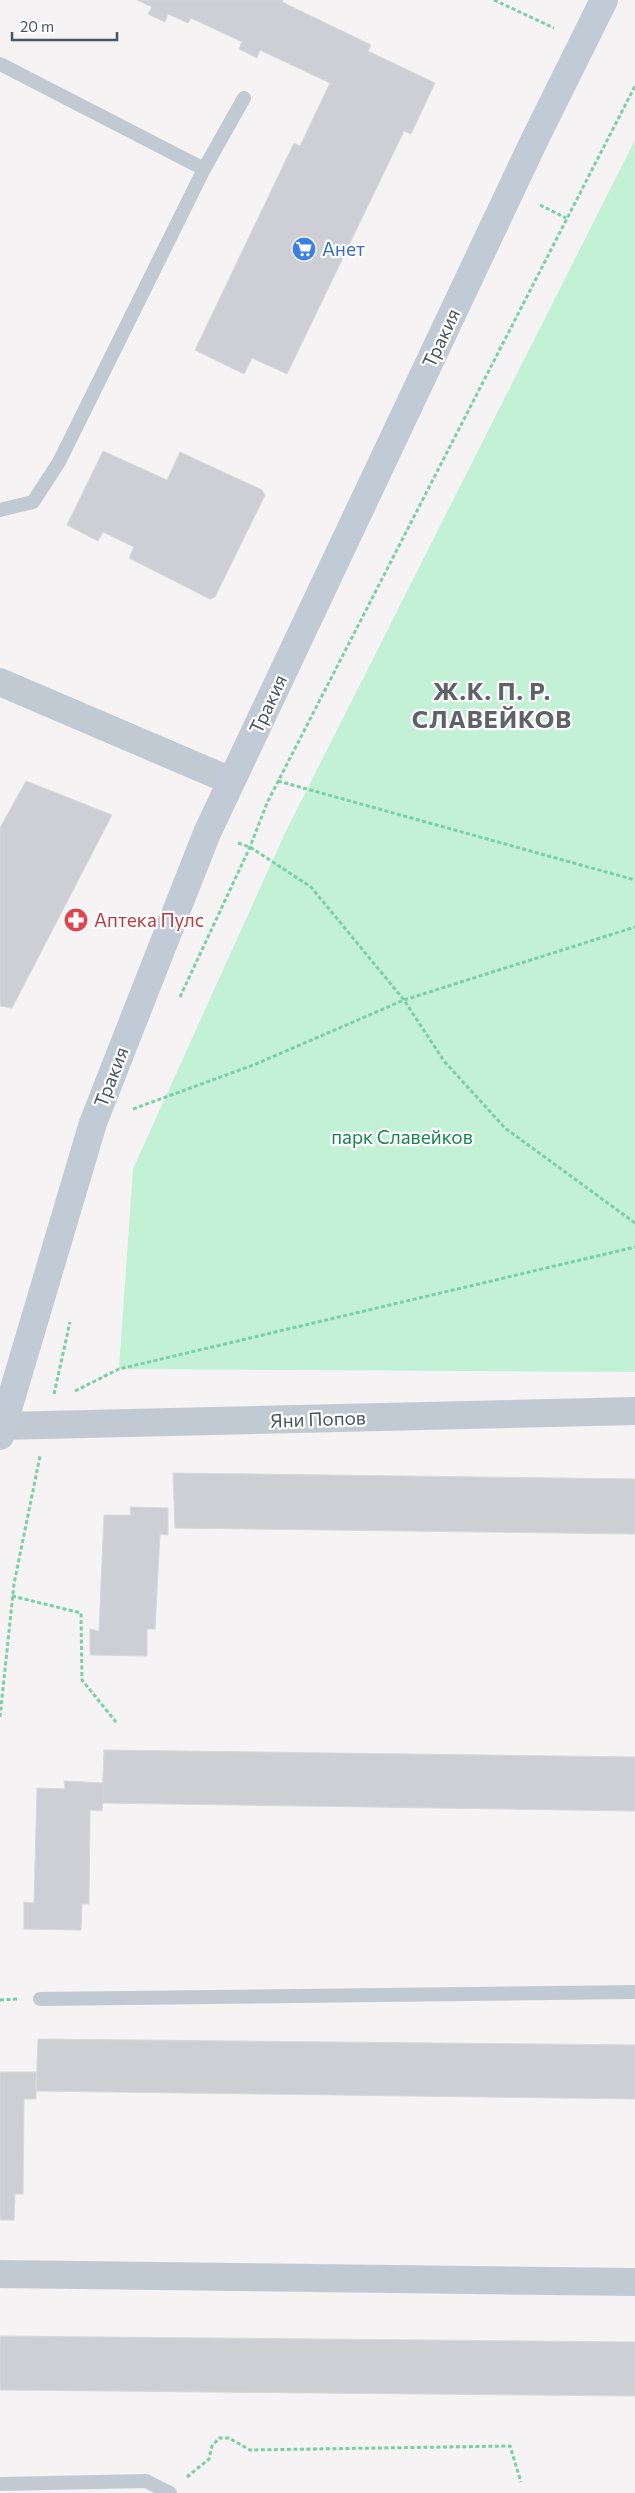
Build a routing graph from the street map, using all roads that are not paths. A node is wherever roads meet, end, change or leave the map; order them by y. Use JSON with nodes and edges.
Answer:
{"nodes":[{"id":1,"x":604,"y":0,"type":"edge"},
{"id":2,"x":0,"y":64,"type":"edge"},
{"id":3,"x":244,"y":98,"type":"dead end"},
{"id":4,"x":204,"y":169,"type":"junction"},
{"id":5,"x":0,"y":510,"type":"edge"},
{"id":6,"x":0,"y":682,"type":"edge"},
{"id":7,"x":231,"y":781,"type":"junction"},
{"id":8,"x":635,"y":1411,"type":"edge"},
{"id":9,"x":1,"y":1431,"type":"edge"},
{"id":10,"x":635,"y":1992,"type":"edge"},
{"id":11,"x":40,"y":1999,"type":"dead end"},
{"id":12,"x":0,"y":2274,"type":"edge"},
{"id":13,"x":635,"y":2282,"type":"edge"},
{"id":14,"x":0,"y":2484,"type":"edge"},
{"id":15,"x":170,"y":2492,"type":"edge"}],
"edges":[{"from":1,"to":7,"type":"main road","name":"Тракия"},
{"from":2,"to":4,"type":"lane"},
{"from":3,"to":4,"type":"lane"},
{"from":4,"to":5,"type":"lane"},
{"from":6,"to":7,"type":"street"},
{"from":7,"to":9,"type":"main road","name":"Тракия"},
{"from":8,"to":9,"type":"street","name":"Яни Попов"},
{"from":10,"to":11,"type":"lane"},
{"from":12,"to":13,"type":"street"},
{"from":14,"to":15,"type":"lane"}]}
